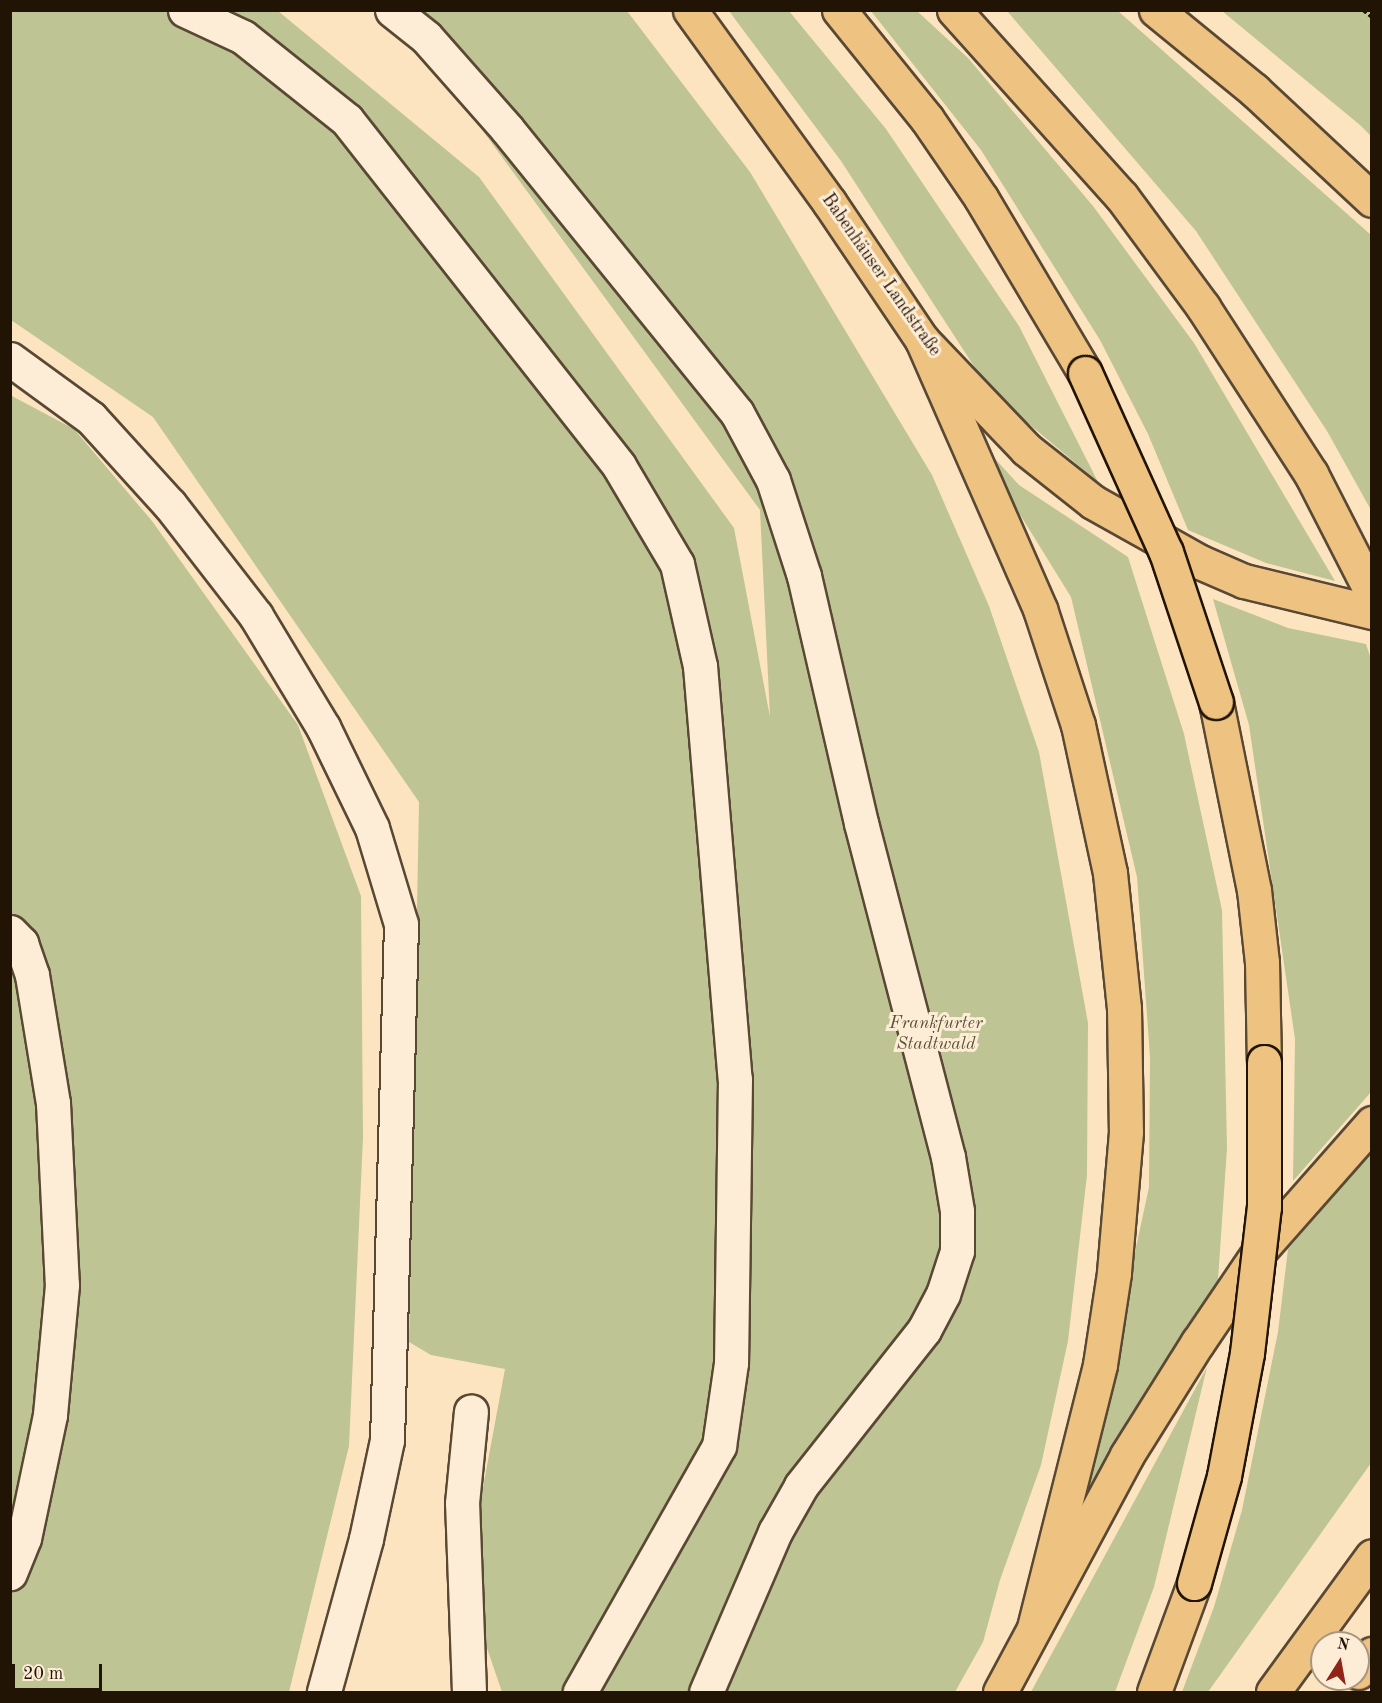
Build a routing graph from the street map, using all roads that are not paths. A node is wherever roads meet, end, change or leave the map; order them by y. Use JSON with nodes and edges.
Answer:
{"nodes":[{"id":1,"x":184,"y":10,"type":"edge"},
{"id":2,"x":392,"y":10,"type":"edge"},
{"id":3,"x":690,"y":10,"type":"edge"},
{"id":4,"x":839,"y":10,"type":"edge"},
{"id":5,"x":954,"y":10,"type":"edge"},
{"id":6,"x":1156,"y":10,"type":"edge"},
{"id":7,"x":1371,"y":200,"type":"edge"},
{"id":8,"x":922,"y":340,"type":"junction"},
{"id":9,"x":10,"y":359,"type":"edge"},
{"id":10,"x":1371,"y":593,"type":"edge"},
{"id":11,"x":1371,"y":612,"type":"edge"},
{"id":12,"x":10,"y":932,"type":"edge"},
{"id":13,"x":1371,"y":1123,"type":"edge"},
{"id":14,"x":471,"y":1411,"type":"dead end"},
{"id":15,"x":1371,"y":1556,"type":"edge"},
{"id":16,"x":10,"y":1573,"type":"edge"},
{"id":17,"x":1034,"y":1627,"type":"junction"},
{"id":18,"x":324,"y":1692,"type":"edge"},
{"id":19,"x":469,"y":1692,"type":"edge"},
{"id":20,"x":580,"y":1692,"type":"edge"},
{"id":21,"x":706,"y":1692,"type":"edge"},
{"id":22,"x":1000,"y":1692,"type":"edge"},
{"id":23,"x":1154,"y":1692,"type":"edge"},
{"id":24,"x":1273,"y":1692,"type":"edge"}],
"edges":[{"from":1,"to":20,"type":"lane"},
{"from":2,"to":21,"type":"lane"},
{"from":3,"to":8,"type":"highway","name":"Babenhäuser Landstraße"},
{"from":4,"to":23,"type":"highway","bridge":true},
{"from":5,"to":10,"type":"highway"},
{"from":6,"to":7,"type":"highway"},
{"from":8,"to":11,"type":"highway","name":"Babenhäuser Landstraße"},
{"from":8,"to":17,"type":"highway"},
{"from":9,"to":18,"type":"lane"},
{"from":12,"to":16,"type":"lane"},
{"from":13,"to":17,"type":"highway"},
{"from":14,"to":19,"type":"lane"},
{"from":15,"to":24,"type":"highway"},
{"from":17,"to":22,"type":"highway"}]}
